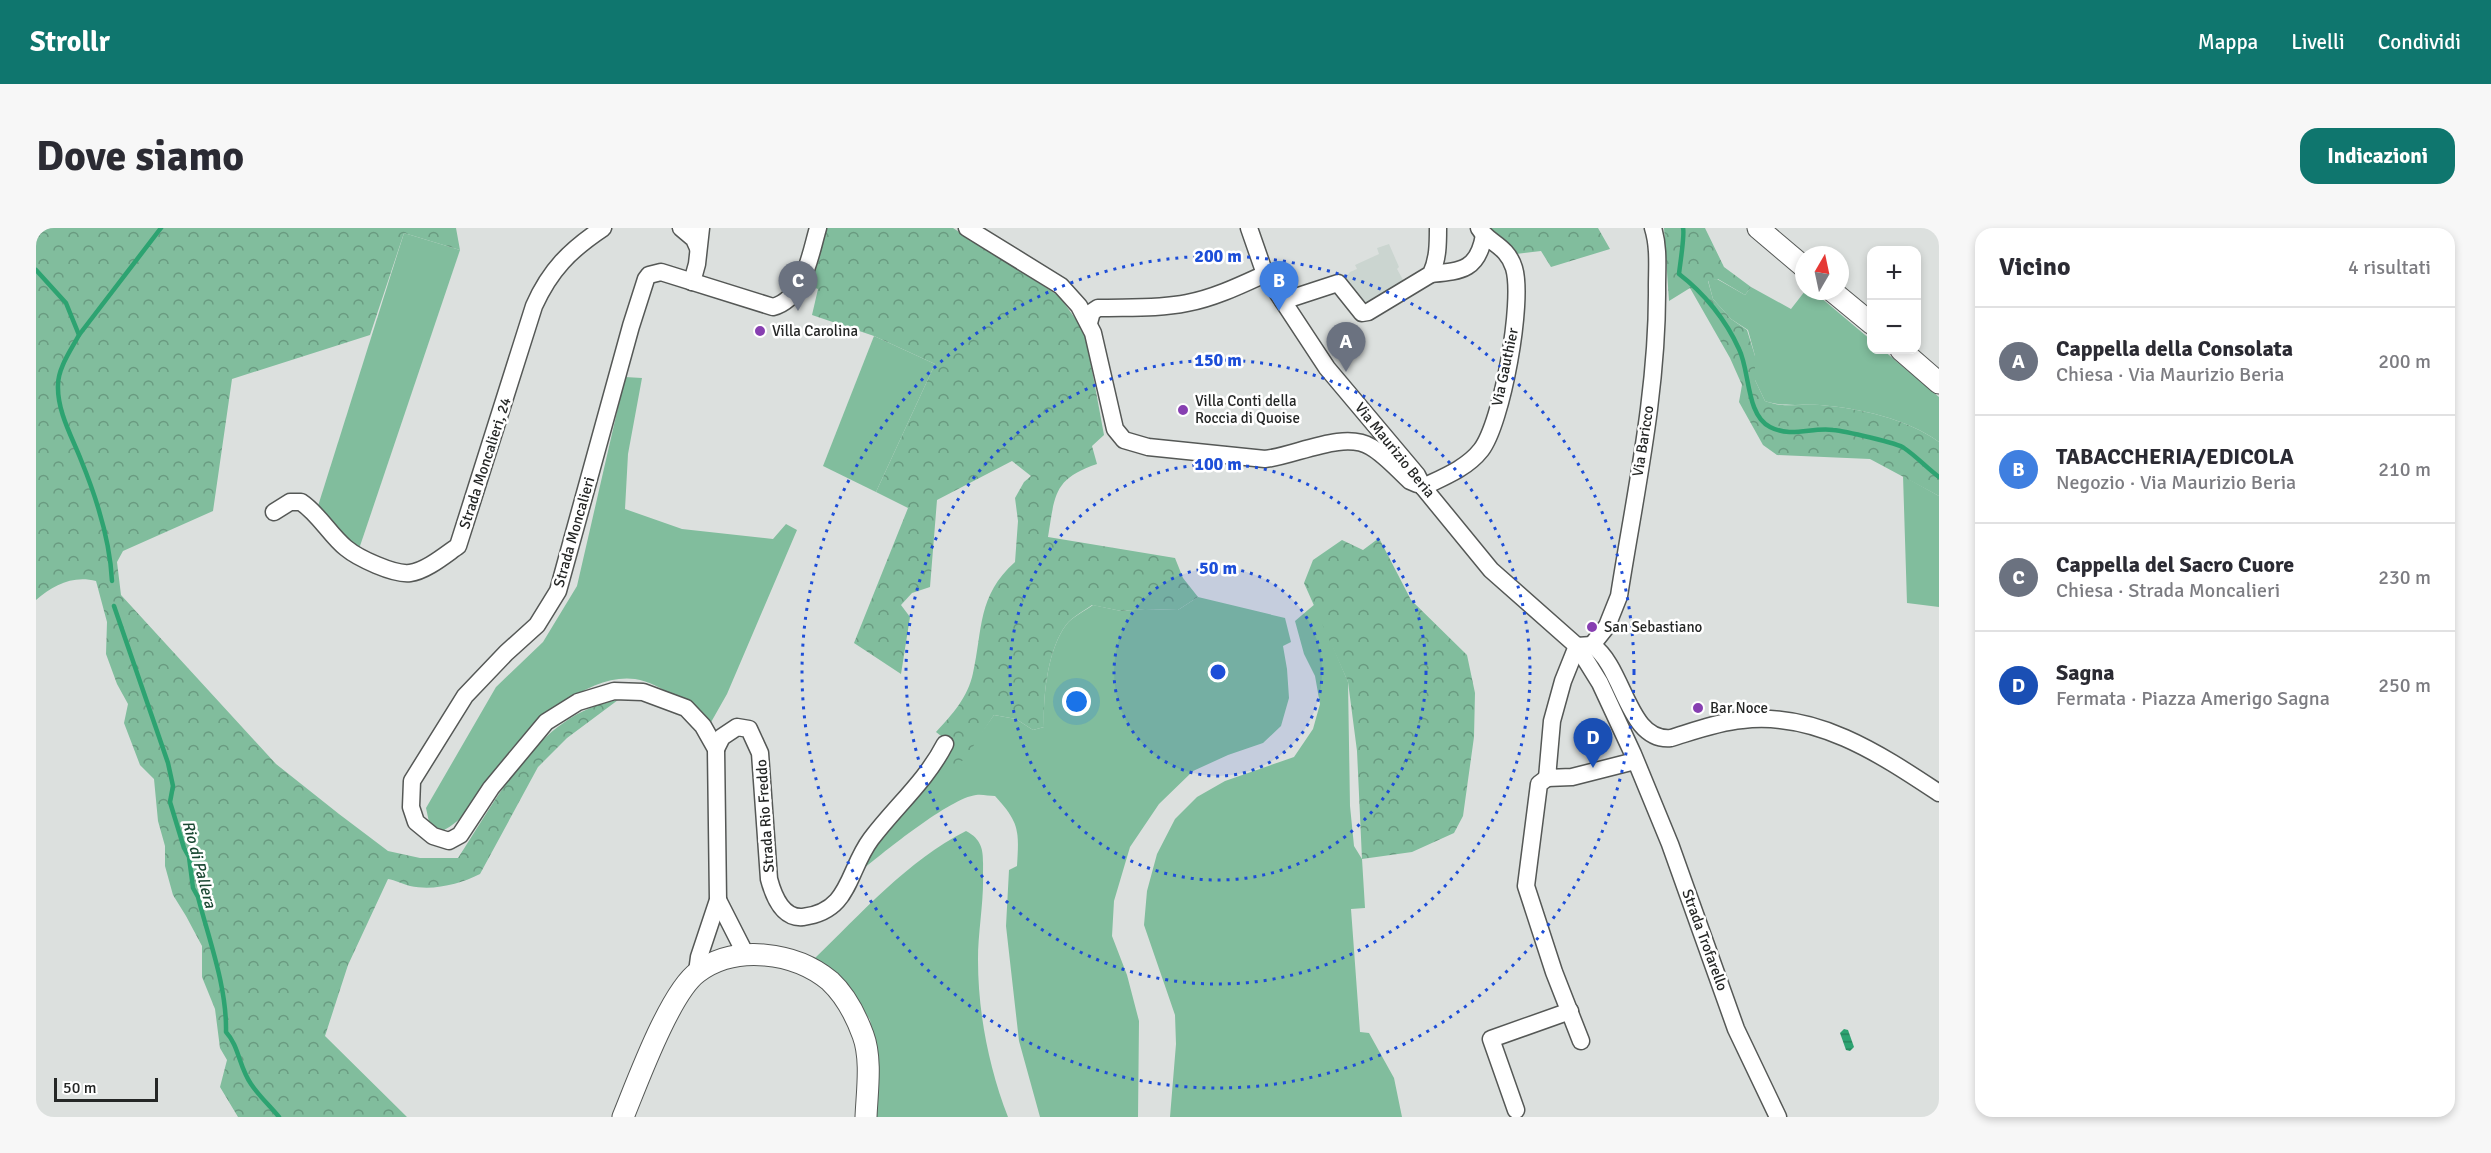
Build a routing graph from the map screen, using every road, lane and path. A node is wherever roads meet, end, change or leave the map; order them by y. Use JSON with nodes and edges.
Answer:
{"nodes":[{"id":1,"x":603,"y":228,"type":"edge"},
{"id":2,"x":681,"y":228,"type":"edge"},
{"id":3,"x":701,"y":228,"type":"edge"},
{"id":4,"x":818,"y":228,"type":"edge"},
{"id":5,"x":967,"y":228,"type":"edge"},
{"id":6,"x":1244,"y":228,"type":"edge"},
{"id":7,"x":1249,"y":228,"type":"edge"},
{"id":8,"x":1438,"y":228,"type":"edge"},
{"id":9,"x":1653,"y":228,"type":"edge"},
{"id":10,"x":1758,"y":228,"type":"edge"},
{"id":11,"x":1481,"y":232,"type":"edge"},
{"id":12,"x":1254,"y":245,"type":"junction"},
{"id":13,"x":698,"y":248,"type":"junction"},
{"id":14,"x":1795,"y":259,"type":"edge"},
{"id":15,"x":1265,"y":274,"type":"junction"},
{"id":16,"x":1431,"y":274,"type":"junction"},
{"id":17,"x":692,"y":282,"type":"junction"},
{"id":18,"x":1843,"y":300,"type":"edge"},
{"id":19,"x":1283,"y":301,"type":"junction"},
{"id":20,"x":1867,"y":320,"type":"edge"},
{"id":21,"x":1089,"y":323,"type":"junction"},
{"id":22,"x":1906,"y":354,"type":"edge"},
{"id":23,"x":1939,"y":383,"type":"edge"},
{"id":24,"x":1238,"y":456,"type":"junction"},
{"id":25,"x":1146,"y":458,"type":"dead end"},
{"id":26,"x":1423,"y":487,"type":"junction"},
{"id":27,"x":274,"y":512,"type":"dead end"},
{"id":28,"x":1584,"y":645,"type":"junction"},
{"id":29,"x":945,"y":744,"type":"dead end"},
{"id":30,"x":716,"y":749,"type":"junction"},
{"id":31,"x":1635,"y":761,"type":"junction"},
{"id":32,"x":1547,"y":778,"type":"junction"},
{"id":33,"x":1939,"y":793,"type":"edge"},
{"id":34,"x":718,"y":900,"type":"junction"},
{"id":35,"x":746,"y":955,"type":"junction"},
{"id":36,"x":697,"y":972,"type":"junction"},
{"id":37,"x":1570,"y":1011,"type":"junction"},
{"id":38,"x":1581,"y":1041,"type":"dead end"},
{"id":39,"x":1516,"y":1110,"type":"dead end"},
{"id":40,"x":622,"y":1117,"type":"edge"},
{"id":41,"x":866,"y":1117,"type":"edge"},
{"id":42,"x":1778,"y":1117,"type":"edge"}],
"edges":[{"from":1,"to":27,"type":"street","name":"Strada Moncalieri, 24"},
{"from":2,"to":13,"type":"street"},
{"from":3,"to":13,"type":"street"},
{"from":4,"to":17,"type":"street","name":"Strada Moncalieri"},
{"from":5,"to":21,"type":"street"},
{"from":6,"to":12,"type":"street"},
{"from":7,"to":12,"type":"street","name":"Via Maurizio Beria"},
{"from":8,"to":16,"type":"street"},
{"from":9,"to":28,"type":"street","name":"Via Baricco"},
{"from":10,"to":14,"type":"street"},
{"from":11,"to":16,"type":"street"},
{"from":11,"to":26,"type":"street","name":"Via Gauthier"},
{"from":12,"to":15,"type":"street","name":"Via Maurizio Beria"},
{"from":13,"to":17,"type":"street"},
{"from":15,"to":19,"type":"street","name":"Via Maurizio Beria"},
{"from":15,"to":21,"type":"street"},
{"from":16,"to":19,"type":"street"},
{"from":17,"to":30,"type":"street","name":"Strada Moncalieri"},
{"from":18,"to":20,"type":"street"},
{"from":19,"to":26,"type":"street","name":"Via Maurizio Beria"},
{"from":21,"to":24,"type":"street"},
{"from":22,"to":23,"type":"street"},
{"from":24,"to":25,"type":"street"},
{"from":24,"to":26,"type":"street"},
{"from":26,"to":28,"type":"street","name":"Via Maurizio Beria"},
{"from":28,"to":31,"type":"street","name":"Strada Trofarello"},
{"from":28,"to":32,"type":"street","name":"Via Baricco"},
{"from":28,"to":33,"type":"street"},
{"from":29,"to":30,"type":"street","name":"Strada Rio Freddo"},
{"from":30,"to":34,"type":"street"},
{"from":31,"to":32,"type":"street"},
{"from":31,"to":42,"type":"street","name":"Strada Trofarello"},
{"from":32,"to":37,"type":"street","name":"Via Baricco"},
{"from":34,"to":35,"type":"street"},
{"from":34,"to":36,"type":"street"},
{"from":35,"to":36,"type":"street"},
{"from":35,"to":41,"type":"street"},
{"from":36,"to":40,"type":"street"},
{"from":37,"to":38,"type":"street","name":"Via Baricco"},
{"from":37,"to":39,"type":"street"}]}
